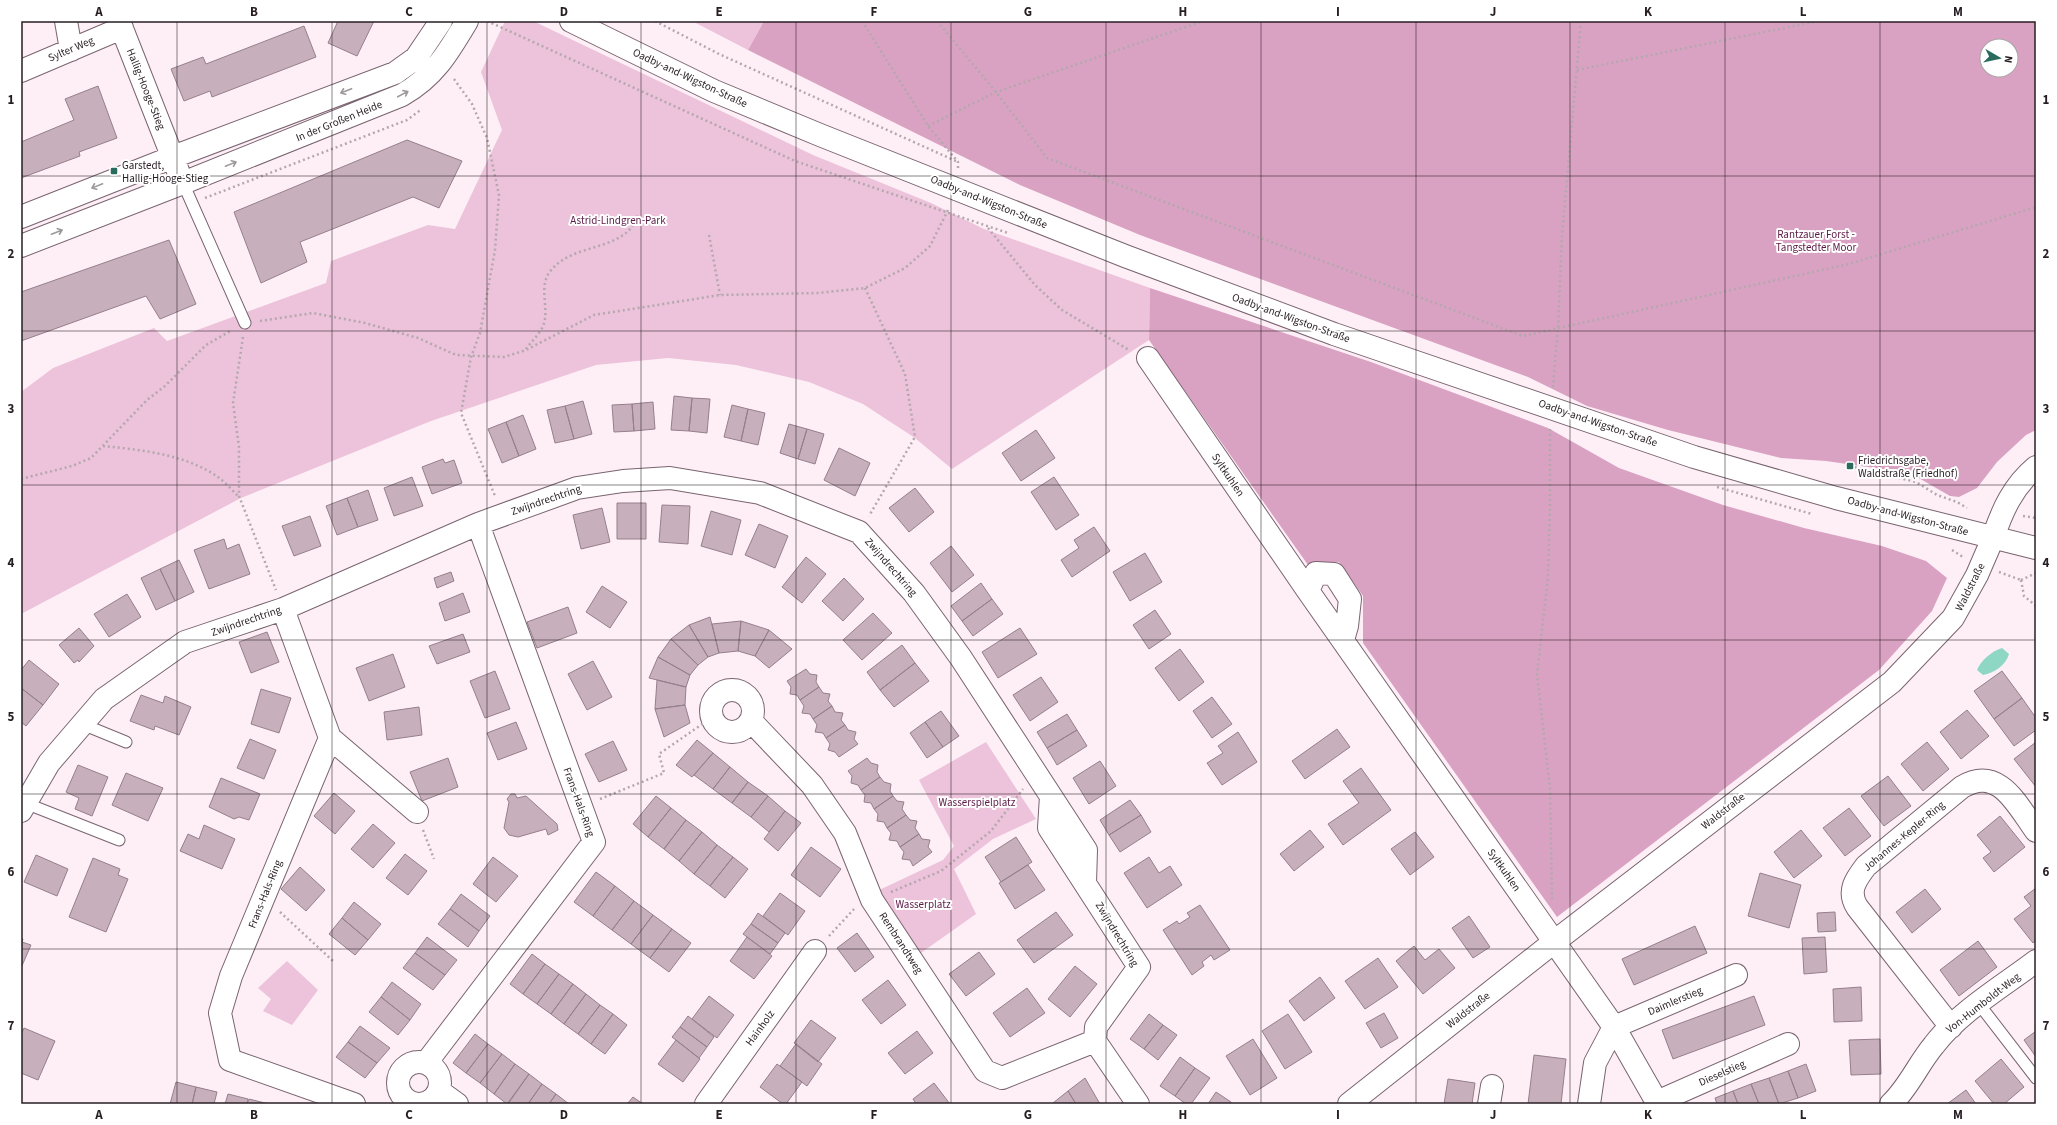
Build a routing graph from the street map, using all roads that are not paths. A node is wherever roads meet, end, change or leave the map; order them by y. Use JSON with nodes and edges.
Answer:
{"nodes":[{"id":1,"x":66,"y":21,"type":"edge"},
{"id":2,"x":441,"y":21,"type":"edge"},
{"id":3,"x":466,"y":21,"type":"edge"},
{"id":4,"x":571,"y":21,"type":"edge"},
{"id":5,"x":120,"y":24,"type":"edge"},
{"id":6,"x":70,"y":50,"type":"junction"},
{"id":7,"x":21,"y":71,"type":"edge"},
{"id":8,"x":173,"y":157,"type":"junction"},
{"id":9,"x":183,"y":183,"type":"junction"},
{"id":10,"x":21,"y":217,"type":"edge"},
{"id":11,"x":21,"y":246,"type":"edge"},
{"id":12,"x":245,"y":323,"type":"road end"},
{"id":13,"x":1148,"y":358,"type":"road end"},
{"id":14,"x":2036,"y":467,"type":"edge"},
{"id":15,"x":478,"y":524,"type":"junction"},
{"id":16,"x":1993,"y":538,"type":"junction"},
{"id":17,"x":2036,"y":548,"type":"edge"},
{"id":18,"x":1308,"y":591,"type":"junction"},
{"id":19,"x":283,"y":609,"type":"junction"},
{"id":20,"x":1343,"y":640,"type":"junction"},
{"id":21,"x":752,"y":721,"type":"junction"},
{"id":22,"x":82,"y":724,"type":"junction"},
{"id":23,"x":330,"y":738,"type":"junction"},
{"id":24,"x":126,"y":742,"type":"dead end"},
{"id":25,"x":23,"y":807,"type":"edge"},
{"id":26,"x":417,"y":812,"type":"road end"},
{"id":27,"x":2036,"y":831,"type":"edge"},
{"id":28,"x":119,"y":840,"type":"dead end"},
{"id":29,"x":1554,"y":942,"type":"junction"},
{"id":30,"x":815,"y":951,"type":"road end"},
{"id":31,"x":2036,"y":961,"type":"edge"},
{"id":32,"x":1736,"y":975,"type":"dead end"},
{"id":33,"x":1979,"y":1004,"type":"junction"},
{"id":34,"x":1951,"y":1026,"type":"junction"},
{"id":35,"x":1614,"y":1027,"type":"junction"},
{"id":36,"x":1095,"y":1041,"type":"junction"},
{"id":37,"x":1788,"y":1044,"type":"dead end"},
{"id":38,"x":426,"y":1063,"type":"junction"},
{"id":39,"x":2036,"y":1078,"type":"edge"},
{"id":40,"x":439,"y":1091,"type":"junction"},
{"id":41,"x":397,"y":1101,"type":"edge"},
{"id":42,"x":1657,"y":1103,"type":"edge"},
{"id":43,"x":354,"y":1104,"type":"edge"},
{"id":44,"x":457,"y":1104,"type":"edge"},
{"id":45,"x":706,"y":1104,"type":"edge"},
{"id":46,"x":1138,"y":1104,"type":"edge"},
{"id":47,"x":1349,"y":1104,"type":"edge"},
{"id":48,"x":1589,"y":1104,"type":"edge"},
{"id":49,"x":1891,"y":1104,"type":"edge"}],
"edges":[{"from":1,"to":6,"type":"street"},
{"from":2,"to":8,"type":"street","one_way":true},
{"from":9,"to":3,"type":"street","name":"In der Großen Heide","one_way":true},
{"from":4,"to":16,"type":"street","name":"Oadby-and-Wigston-Straße"},
{"from":5,"to":6,"type":"street","name":"Sylter Weg"},
{"from":5,"to":8,"type":"street","name":"Hallig-Hooge-Stieg"},
{"from":6,"to":7,"type":"street","name":"Sylter Weg"},
{"from":8,"to":9,"type":"street"},
{"from":8,"to":10,"type":"street","one_way":true},
{"from":11,"to":9,"type":"street","name":"In der Großen Heide","one_way":true},
{"from":9,"to":12,"type":"lane"},
{"from":13,"to":18,"type":"street","name":"Syltkuhlen"},
{"from":14,"to":16,"type":"street","name":"Waldstraße"},
{"from":15,"to":19,"type":"street","name":"Zwijndrechtring"},
{"from":15,"to":36,"type":"street","name":"Zwijndrechtring"},
{"from":15,"to":38,"type":"street","name":"Frans-Hals-Ring"},
{"from":16,"to":17,"type":"street","name":"Oadby-and-Wigston-Straße"},
{"from":16,"to":29,"type":"street","name":"Waldstraße"},
{"from":18,"to":20,"type":"street","name":"Syltkuhlen"},
{"from":18,"to":20,"type":"street"},
{"from":19,"to":22,"type":"street","name":"Zwijndrechtring"},
{"from":19,"to":23,"type":"street"},
{"from":20,"to":29,"type":"street","name":"Syltkuhlen"},
{"from":21,"to":21,"type":"street"},
{"from":21,"to":36,"type":"street","name":"Rembrandtweg"},
{"from":22,"to":24,"type":"lane"},
{"from":22,"to":25,"type":"street","name":"Zwijndrechtring"},
{"from":23,"to":26,"type":"street"},
{"from":23,"to":43,"type":"street","name":"Frans-Hals-Ring"},
{"from":25,"to":28,"type":"lane"},
{"from":27,"to":34,"type":"street","name":"Johannes-Kepler-Ring"},
{"from":29,"to":35,"type":"street","name":"Syltkuhlen"},
{"from":29,"to":47,"type":"street","name":"Waldstraße"},
{"from":30,"to":45,"type":"street","name":"Hainholz"},
{"from":31,"to":33,"type":"street","name":"Von-Humboldt-Weg"},
{"from":32,"to":35,"type":"street","name":"Daimlerstieg"},
{"from":33,"to":34,"type":"street","name":"Von-Humboldt-Weg"},
{"from":33,"to":39,"type":"lane"},
{"from":34,"to":49,"type":"street","name":"Von-Humboldt-Weg"},
{"from":35,"to":42,"type":"street","name":"Syltkuhlen"},
{"from":35,"to":48,"type":"street"},
{"from":36,"to":46,"type":"street"},
{"from":37,"to":42,"type":"street","name":"Dieselstieg"},
{"from":38,"to":40,"type":"street"},
{"from":38,"to":41,"type":"street"},
{"from":40,"to":41,"type":"street"},
{"from":40,"to":44,"type":"street"}]}
